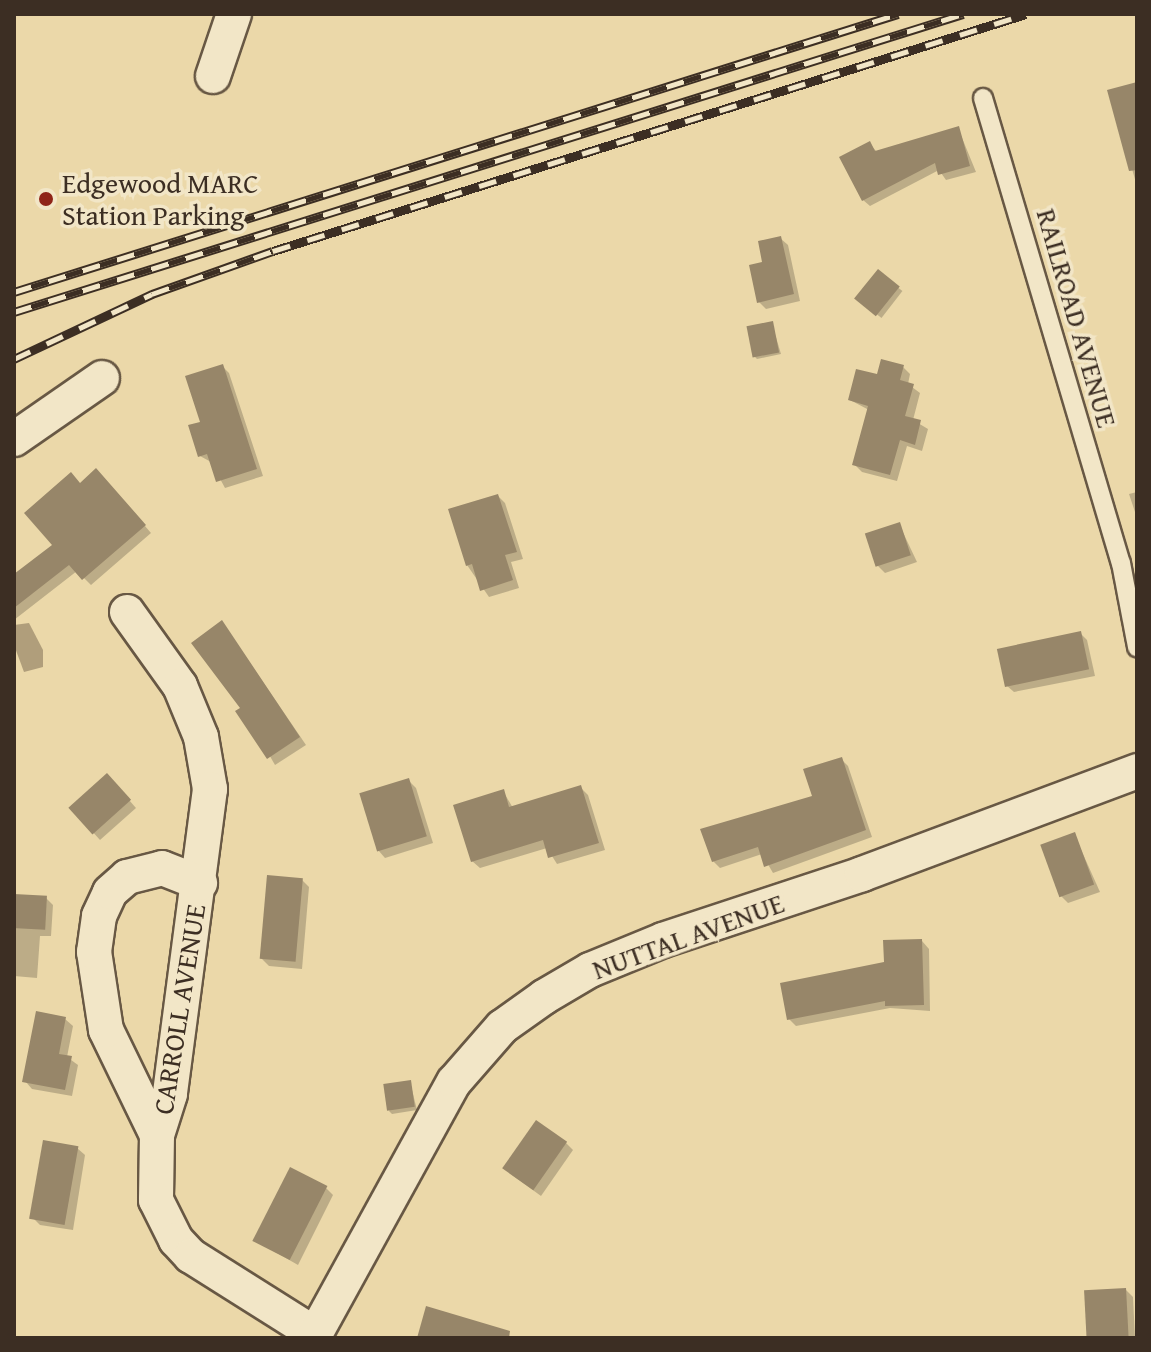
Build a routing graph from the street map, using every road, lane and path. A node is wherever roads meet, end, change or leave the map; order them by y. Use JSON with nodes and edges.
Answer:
{"nodes":[{"id":1,"x":234,"y":14,"type":"edge"},
{"id":2,"x":213,"y":76,"type":"dead end"},
{"id":3,"x":983,"y":98,"type":"dead end"},
{"id":4,"x":102,"y":378,"type":"dead end"},
{"id":5,"x":14,"y":439,"type":"edge"},
{"id":6,"x":1130,"y":570,"type":"edge"},
{"id":7,"x":127,"y":612,"type":"dead end"},
{"id":8,"x":1137,"y":647,"type":"edge"},
{"id":9,"x":1137,"y":771,"type":"edge"},
{"id":10,"x":200,"y":883,"type":"junction"},
{"id":11,"x":157,"y":1135,"type":"junction"},
{"id":12,"x":314,"y":1336,"type":"edge"}],
"edges":[{"from":1,"to":2,"type":"street"},
{"from":3,"to":6,"type":"lane","name":"RAILROAD AVENUE"},
{"from":4,"to":5,"type":"street"},
{"from":6,"to":8,"type":"lane","name":"RAILROAD AVENUE"},
{"from":7,"to":10,"type":"street","name":"CARROLL AVENUE"},
{"from":9,"to":12,"type":"street","name":"NUTTAL AVENUE"},
{"from":10,"to":11,"type":"street","name":"CARROLL AVENUE"},
{"from":10,"to":11,"type":"street","name":"CARROLL AVENUE"},
{"from":11,"to":12,"type":"street","name":"CARROLL AVENUE"}]}
